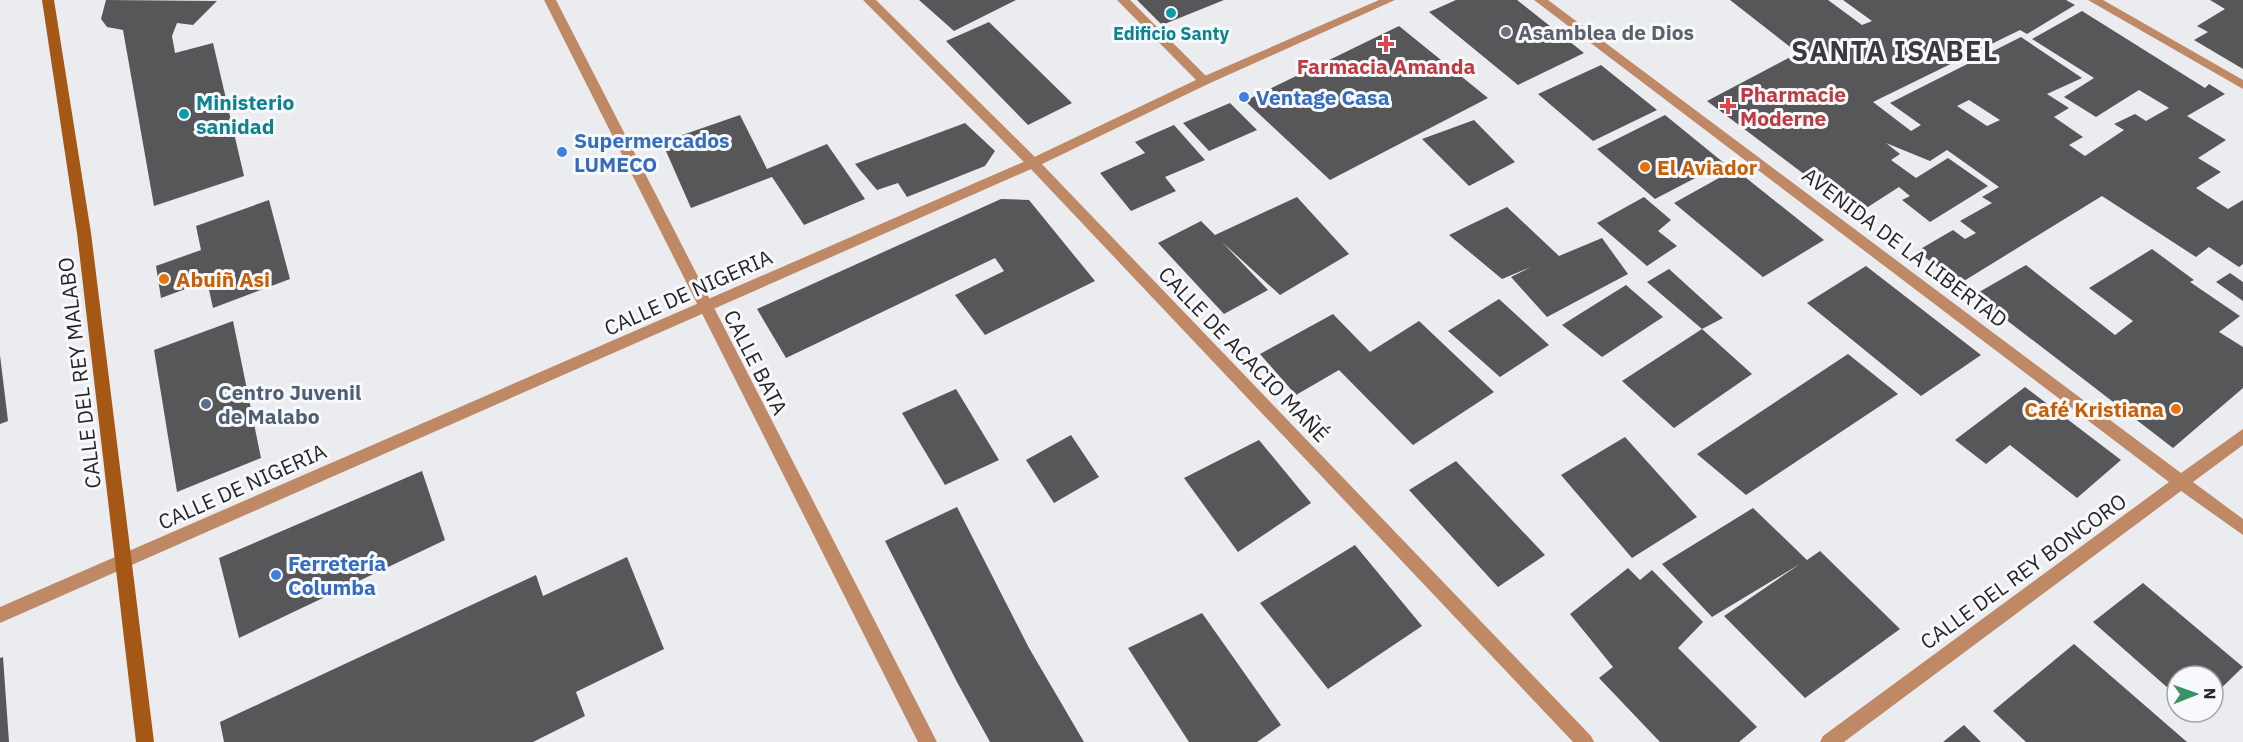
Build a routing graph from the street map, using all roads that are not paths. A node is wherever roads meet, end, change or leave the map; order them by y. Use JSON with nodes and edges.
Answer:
{"nodes":[{"id":1,"x":48,"y":0,"type":"edge"},
{"id":2,"x":550,"y":0,"type":"edge"},
{"id":3,"x":869,"y":0,"type":"edge"},
{"id":4,"x":1123,"y":0,"type":"edge"},
{"id":5,"x":1389,"y":0,"type":"edge"},
{"id":6,"x":1540,"y":0,"type":"edge"},
{"id":7,"x":2094,"y":0,"type":"edge"},
{"id":8,"x":1203,"y":81,"type":"junction"},
{"id":9,"x":2243,"y":85,"type":"edge"},
{"id":10,"x":1033,"y":163,"type":"junction"},
{"id":11,"x":705,"y":307,"type":"junction"},
{"id":12,"x":2243,"y":436,"type":"edge"},
{"id":13,"x":2183,"y":481,"type":"junction"},
{"id":14,"x":2243,"y":528,"type":"edge"},
{"id":15,"x":122,"y":562,"type":"junction"},
{"id":16,"x":0,"y":615,"type":"edge"},
{"id":17,"x":145,"y":742,"type":"edge"},
{"id":18,"x":928,"y":742,"type":"edge"},
{"id":19,"x":1585,"y":742,"type":"edge"},
{"id":20,"x":1829,"y":742,"type":"edge"}],
"edges":[{"from":1,"to":15,"type":"main road","name":"CALLE DEL REY MALABO"},
{"from":2,"to":11,"type":"street","name":"CALLE BATA"},
{"from":3,"to":10,"type":"street","name":"CALLE DE ACACIO MAÑÉ"},
{"from":4,"to":8,"type":"street"},
{"from":5,"to":8,"type":"street","name":"CALLE DE NIGERIA"},
{"from":6,"to":13,"type":"street","name":"AVENIDA DE LA LIBERTAD"},
{"from":7,"to":9,"type":"street"},
{"from":8,"to":10,"type":"street","name":"CALLE DE NIGERIA"},
{"from":10,"to":11,"type":"street","name":"CALLE DE NIGERIA"},
{"from":10,"to":19,"type":"street","name":"CALLE DE ACACIO MAÑÉ"},
{"from":11,"to":15,"type":"street","name":"CALLE DE NIGERIA"},
{"from":11,"to":18,"type":"street","name":"CALLE BATA"},
{"from":12,"to":13,"type":"street","name":"CALLE DEL REY BONCORO"},
{"from":13,"to":14,"type":"street","name":"AVENIDA DE LA LIBERTAD"},
{"from":13,"to":20,"type":"street","name":"CALLE DEL REY BONCORO"},
{"from":15,"to":16,"type":"street","name":"CALLE DE NIGERIA"},
{"from":15,"to":17,"type":"main road","name":"CALLE DEL REY MALABO"}]}
